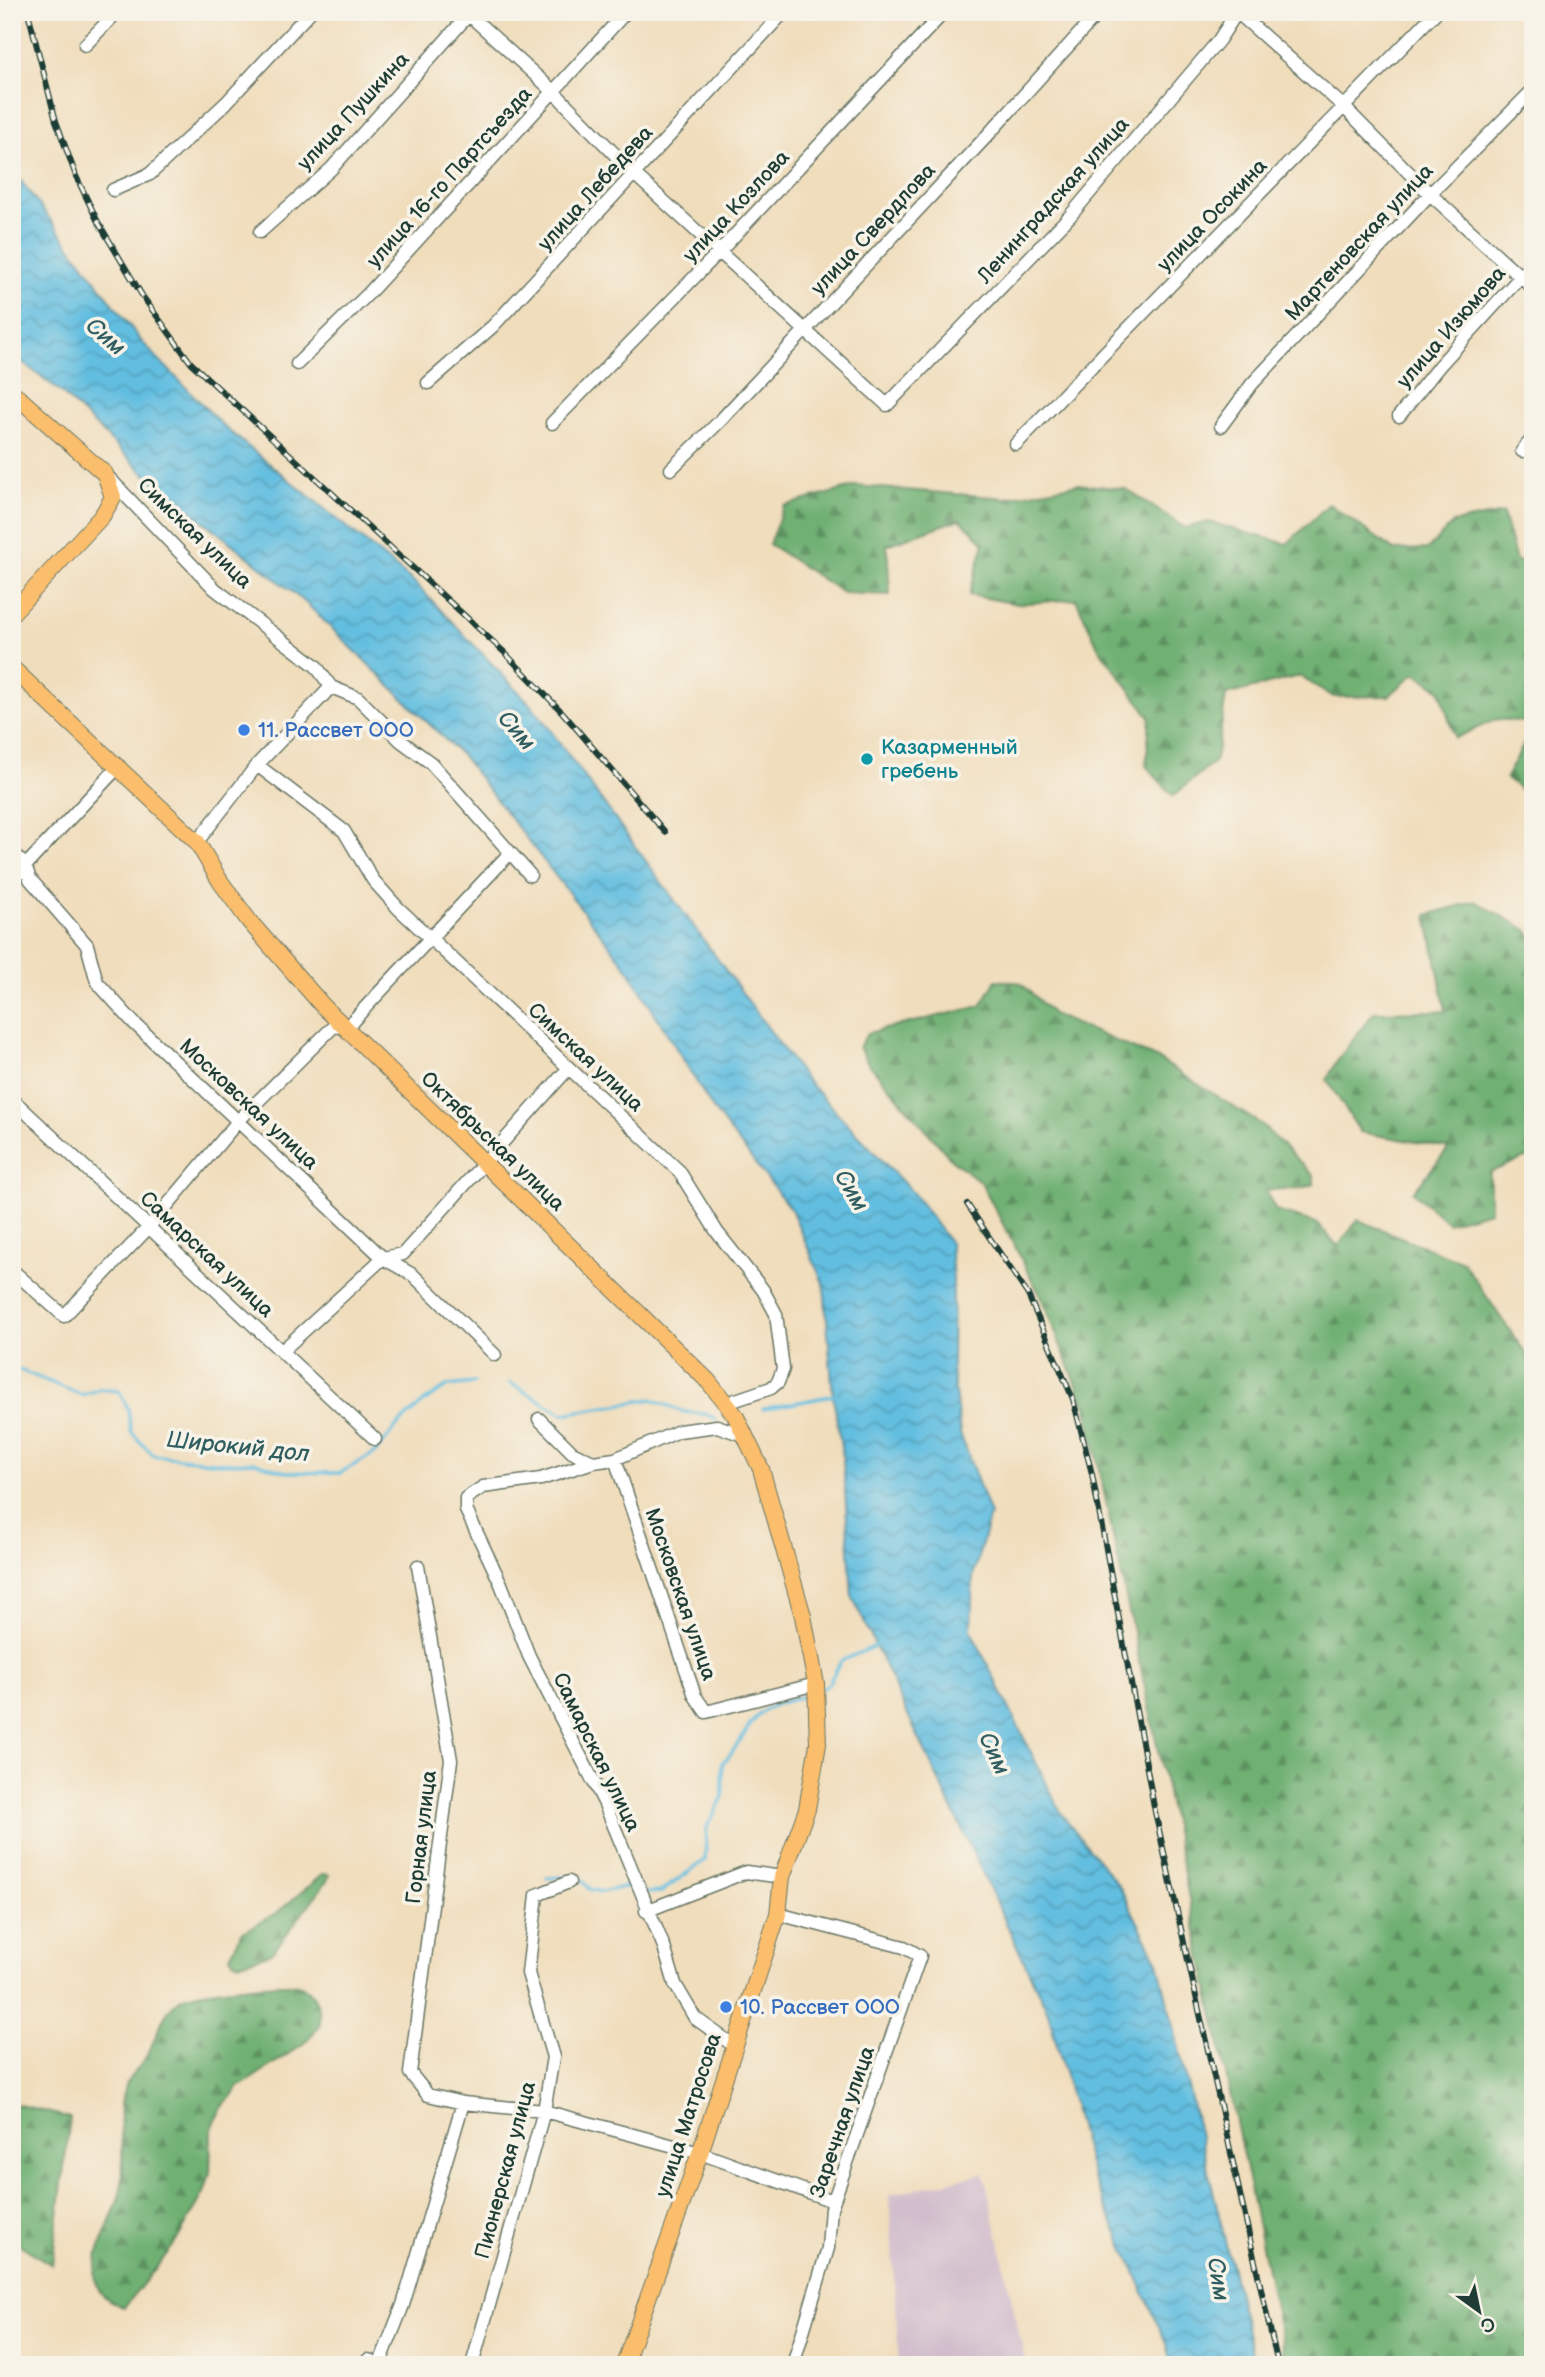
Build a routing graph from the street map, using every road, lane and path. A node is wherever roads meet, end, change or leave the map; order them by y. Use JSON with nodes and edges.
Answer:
{"nodes":[{"id":1,"x":117,"y":12,"type":"edge"},
{"id":2,"x":310,"y":12,"type":"edge"},
{"id":3,"x":626,"y":12,"type":"edge"},
{"id":4,"x":784,"y":12,"type":"edge"},
{"id":5,"x":943,"y":12,"type":"edge"},
{"id":6,"x":1099,"y":12,"type":"edge"},
{"id":7,"x":1237,"y":12,"type":"edge"},
{"id":8,"x":1436,"y":12,"type":"edge"},
{"id":9,"x":468,"y":13,"type":"edge"},
{"id":10,"x":85,"y":45,"type":"dead end"},
{"id":11,"x":1533,"y":90,"type":"edge"},
{"id":12,"x":553,"y":92,"type":"junction"},
{"id":13,"x":1343,"y":106,"type":"junction"},
{"id":14,"x":633,"y":173,"type":"junction"},
{"id":15,"x":113,"y":190,"type":"dead end"},
{"id":16,"x":1430,"y":194,"type":"junction"},
{"id":17,"x":260,"y":232,"type":"dead end"},
{"id":18,"x":720,"y":251,"type":"junction"},
{"id":19,"x":1533,"y":263,"type":"edge"},
{"id":20,"x":1520,"y":277,"type":"junction"},
{"id":21,"x":1533,"y":288,"type":"edge"},
{"id":22,"x":805,"y":330,"type":"junction"},
{"id":23,"x":297,"y":364,"type":"dead end"},
{"id":24,"x":428,"y":383,"type":"dead end"},
{"id":25,"x":12,"y":392,"type":"edge"},
{"id":26,"x":1399,"y":416,"type":"dead end"},
{"id":27,"x":552,"y":423,"type":"dead end"},
{"id":28,"x":1221,"y":426,"type":"dead end"},
{"id":29,"x":1533,"y":439,"type":"edge"},
{"id":30,"x":1016,"y":444,"type":"dead end"},
{"id":31,"x":1522,"y":451,"type":"dead end"},
{"id":32,"x":671,"y":469,"type":"dead end"},
{"id":33,"x":106,"y":474,"type":"junction"},
{"id":34,"x":12,"y":613,"type":"edge"},
{"id":35,"x":12,"y":668,"type":"edge"},
{"id":36,"x":331,"y":687,"type":"junction"},
{"id":37,"x":257,"y":765,"type":"junction"},
{"id":38,"x":118,"y":766,"type":"junction"},
{"id":39,"x":197,"y":842,"type":"junction"},
{"id":40,"x":12,"y":853,"type":"edge"},
{"id":41,"x":509,"y":854,"type":"junction"},
{"id":42,"x":25,"y":865,"type":"junction"},
{"id":43,"x":530,"y":875,"type":"dead end"},
{"id":44,"x":12,"y":880,"type":"edge"},
{"id":45,"x":430,"y":937,"type":"junction"},
{"id":46,"x":342,"y":1026,"type":"junction"},
{"id":47,"x":568,"y":1070,"type":"junction"},
{"id":48,"x":12,"y":1099,"type":"edge"},
{"id":49,"x":239,"y":1120,"type":"junction"},
{"id":50,"x":484,"y":1161,"type":"junction"},
{"id":51,"x":149,"y":1227,"type":"junction"},
{"id":52,"x":383,"y":1258,"type":"junction"},
{"id":53,"x":12,"y":1270,"type":"edge"},
{"id":54,"x":283,"y":1350,"type":"junction"},
{"id":55,"x":495,"y":1355,"type":"dead end"},
{"id":56,"x":727,"y":1403,"type":"junction"},
{"id":57,"x":539,"y":1419,"type":"dead end"},
{"id":58,"x":743,"y":1435,"type":"junction"},
{"id":59,"x":375,"y":1439,"type":"dead end"},
{"id":60,"x":615,"y":1459,"type":"junction"},
{"id":61,"x":593,"y":1462,"type":"junction"},
{"id":62,"x":418,"y":1566,"type":"dead end"},
{"id":63,"x":816,"y":1684,"type":"junction"},
{"id":64,"x":819,"y":1714,"type":"joint"},
{"id":65,"x":782,"y":1877,"type":"junction"},
{"id":66,"x":569,"y":1882,"type":"dead end"},
{"id":67,"x":646,"y":1911,"type":"junction"},
{"id":68,"x":778,"y":1914,"type":"junction"},
{"id":69,"x":733,"y":2045,"type":"junction"},
{"id":70,"x":463,"y":2102,"type":"junction"},
{"id":71,"x":544,"y":2111,"type":"junction"},
{"id":72,"x":699,"y":2152,"type":"junction"},
{"id":73,"x":833,"y":2202,"type":"junction"},
{"id":74,"x":383,"y":2364,"type":"edge"},
{"id":75,"x":365,"y":2365,"type":"edge"},
{"id":76,"x":472,"y":2365,"type":"edge"},
{"id":77,"x":624,"y":2365,"type":"edge"},
{"id":78,"x":793,"y":2365,"type":"edge"}],
"edges":[{"from":1,"to":10,"type":"street"},
{"from":2,"to":15,"type":"street"},
{"from":3,"to":12,"type":"street","name":"улица 16-го Партсъезда"},
{"from":4,"to":14,"type":"street","name":"улица Лебедева"},
{"from":5,"to":18,"type":"street","name":"улица Козлова"},
{"from":6,"to":22,"type":"street","name":"улица Свердлова"},
{"from":7,"to":13,"type":"street"},
{"from":7,"to":22,"type":"street","name":"Ленинградская улица"},
{"from":8,"to":13,"type":"street","name":"улица Осокина"},
{"from":9,"to":12,"type":"street"},
{"from":9,"to":17,"type":"street","name":"улица Пушкина"},
{"from":11,"to":16,"type":"street","name":"Мартеновская улица"},
{"from":12,"to":14,"type":"street"},
{"from":12,"to":23,"type":"street","name":"улица 16-го Партсъезда"},
{"from":13,"to":16,"type":"street"},
{"from":13,"to":30,"type":"street","name":"улица Осокина"},
{"from":14,"to":18,"type":"street"},
{"from":14,"to":24,"type":"street","name":"улица Лебедева"},
{"from":16,"to":20,"type":"street"},
{"from":16,"to":28,"type":"street","name":"Мартеновская улица"},
{"from":18,"to":22,"type":"street"},
{"from":18,"to":27,"type":"street","name":"улица Козлова"},
{"from":19,"to":20,"type":"street","name":"улица Изюмова"},
{"from":20,"to":21,"type":"street"},
{"from":20,"to":26,"type":"street","name":"улица Изюмова"},
{"from":22,"to":32,"type":"street","name":"улица Свердлова"},
{"from":25,"to":33,"type":"main road","name":"Симская улица"},
{"from":29,"to":31,"type":"street"},
{"from":33,"to":34,"type":"main road","name":"Симская улица"},
{"from":33,"to":36,"type":"street","name":"Симская улица"},
{"from":35,"to":38,"type":"main road","name":"Октябрьская улица"},
{"from":36,"to":37,"type":"street"},
{"from":36,"to":41,"type":"street","name":"Симская улица"},
{"from":37,"to":39,"type":"street"},
{"from":37,"to":45,"type":"street","name":"Симская улица"},
{"from":38,"to":39,"type":"main road","name":"Октябрьская улица"},
{"from":38,"to":42,"type":"street"},
{"from":39,"to":46,"type":"main road","name":"Октябрьская улица"},
{"from":40,"to":42,"type":"street","name":"Московская улица"},
{"from":41,"to":43,"type":"street","name":"Симская улица"},
{"from":41,"to":45,"type":"street"},
{"from":42,"to":44,"type":"street"},
{"from":42,"to":49,"type":"street","name":"Московская улица"},
{"from":45,"to":46,"type":"street"},
{"from":45,"to":47,"type":"street","name":"Симская улица"},
{"from":46,"to":49,"type":"street"},
{"from":46,"to":50,"type":"main road","name":"Октябрьская улица"},
{"from":47,"to":50,"type":"street"},
{"from":47,"to":56,"type":"street","name":"Симская улица"},
{"from":48,"to":51,"type":"street","name":"Самарская улица"},
{"from":49,"to":51,"type":"street"},
{"from":49,"to":52,"type":"street","name":"Московская улица"},
{"from":50,"to":52,"type":"street"},
{"from":50,"to":56,"type":"main road","name":"Октябрьская улица"},
{"from":51,"to":53,"type":"street"},
{"from":51,"to":54,"type":"street","name":"Самарская улица"},
{"from":52,"to":54,"type":"street"},
{"from":52,"to":55,"type":"street","name":"Московская улица"},
{"from":54,"to":59,"type":"street","name":"Самарская улица"},
{"from":56,"to":58,"type":"main road","name":"Октябрьская улица"},
{"from":57,"to":61,"type":"street"},
{"from":58,"to":60,"type":"street"},
{"from":58,"to":63,"type":"main road","name":"Октябрьская улица"},
{"from":60,"to":61,"type":"street"},
{"from":60,"to":63,"type":"street","name":"Московская улица"},
{"from":61,"to":67,"type":"street","name":"Самарская улица"},
{"from":62,"to":70,"type":"street","name":"Горная улица"},
{"from":63,"to":64,"type":"main road","name":"Октябрьская улица"},
{"from":64,"to":65,"type":"main road","name":"улица Матросова"},
{"from":65,"to":67,"type":"street"},
{"from":65,"to":68,"type":"main road","name":"улица Матросова"},
{"from":66,"to":71,"type":"street","name":"Пионерская улица"},
{"from":67,"to":69,"type":"street","name":"Самарская улица"},
{"from":68,"to":69,"type":"main road","name":"улица Матросова"},
{"from":68,"to":73,"type":"street","name":"Заречная улица"},
{"from":69,"to":72,"type":"main road","name":"улица Матросова"},
{"from":70,"to":71,"type":"street"},
{"from":70,"to":74,"type":"street"},
{"from":71,"to":72,"type":"street"},
{"from":71,"to":76,"type":"street","name":"Пионерская улица"},
{"from":72,"to":73,"type":"street"},
{"from":72,"to":77,"type":"main road","name":"улица Матросова"},
{"from":73,"to":78,"type":"street","name":"Заречная улица"},
{"from":74,"to":75,"type":"street"}]}
